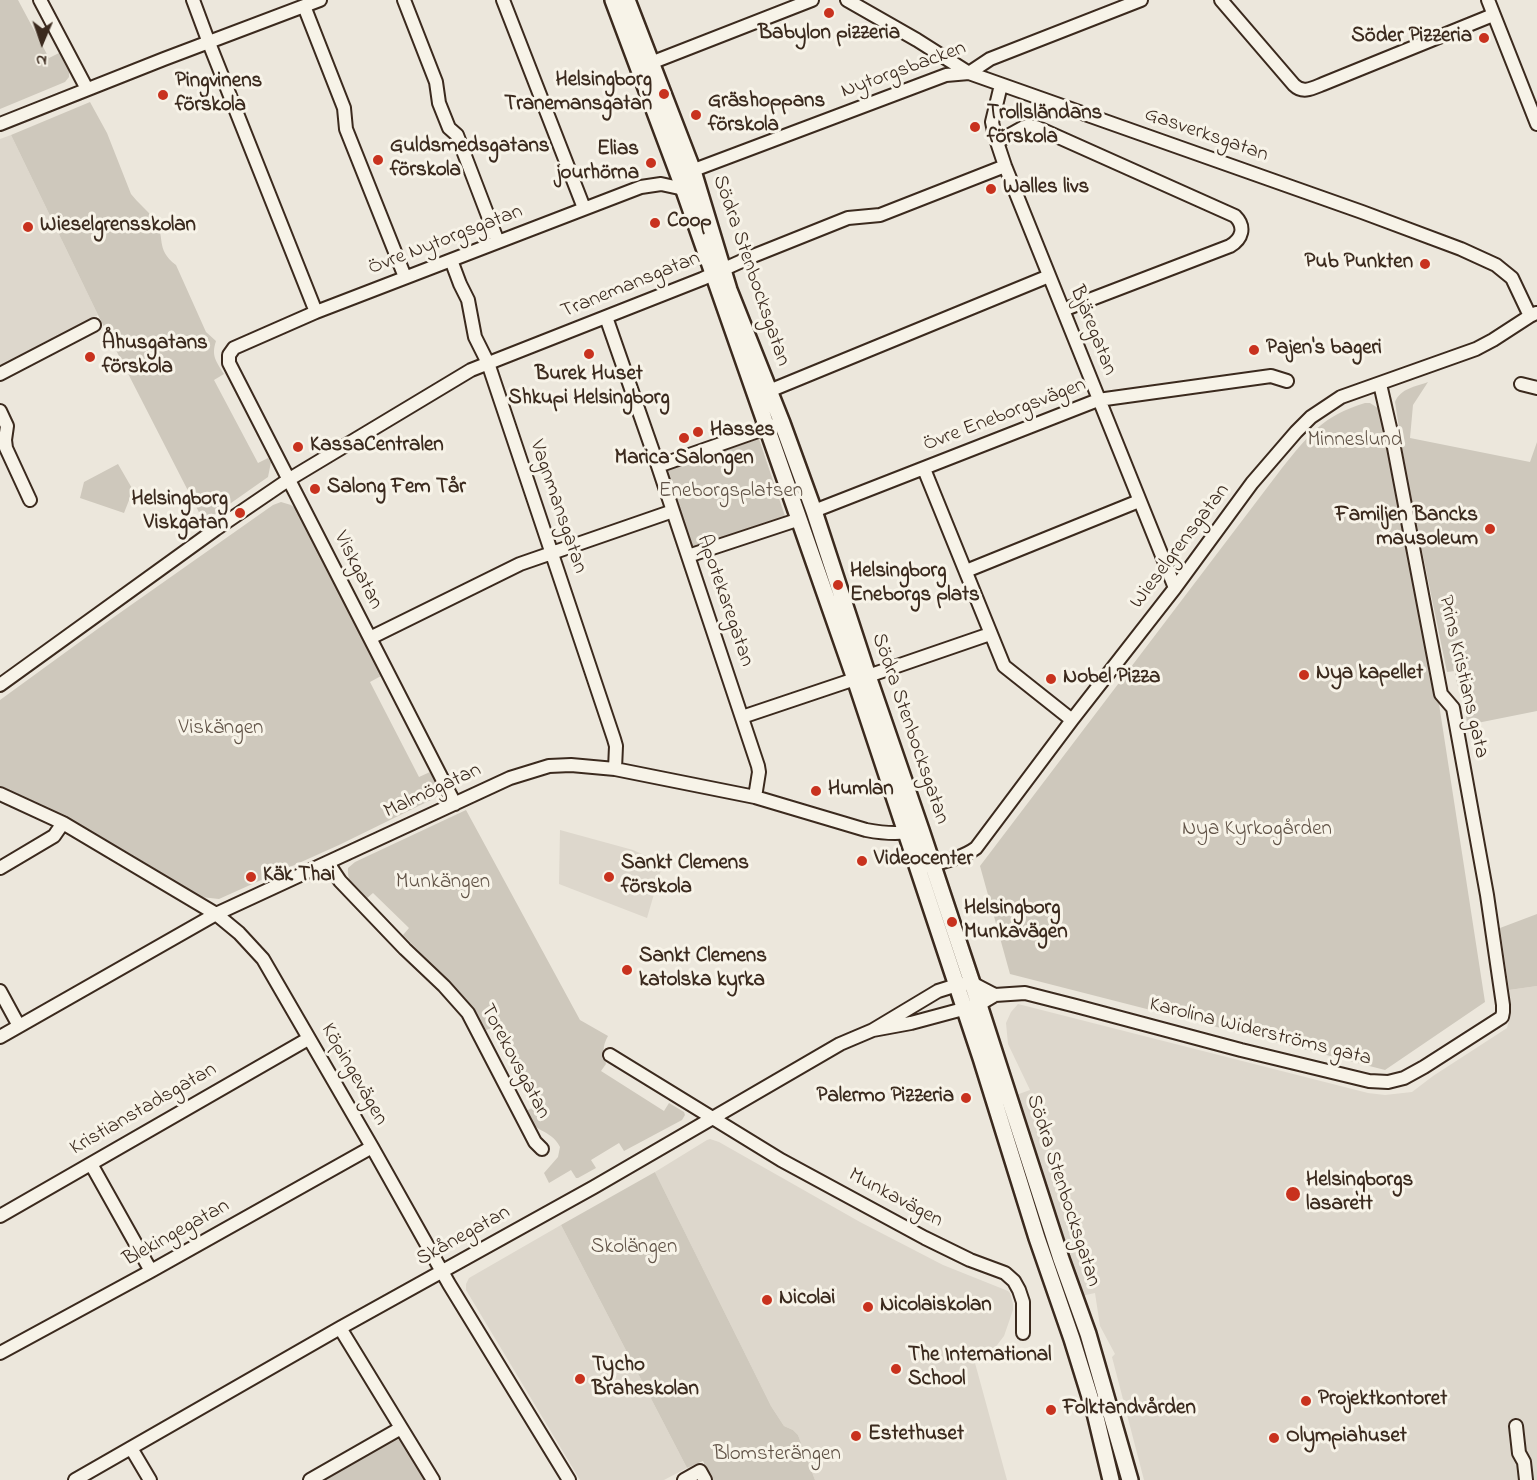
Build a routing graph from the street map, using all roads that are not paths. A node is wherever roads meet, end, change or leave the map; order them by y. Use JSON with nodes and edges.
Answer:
{"nodes":[{"id":1,"x":40,"y":0,"type":"edge"},
{"id":2,"x":193,"y":0,"type":"edge"},
{"id":3,"x":320,"y":0,"type":"edge"},
{"id":4,"x":404,"y":0,"type":"edge"},
{"id":5,"x":503,"y":0,"type":"edge"},
{"id":6,"x":613,"y":0,"type":"edge"},
{"id":7,"x":627,"y":0,"type":"edge"},
{"id":8,"x":812,"y":0,"type":"edge"},
{"id":9,"x":847,"y":0,"type":"edge"},
{"id":10,"x":1141,"y":0,"type":"edge"},
{"id":11,"x":1221,"y":0,"type":"edge"},
{"id":12,"x":1488,"y":0,"type":"edge"},
{"id":13,"x":300,"y":5,"type":"edge"},
{"id":14,"x":1494,"y":15,"type":"junction"},
{"id":15,"x":209,"y":43,"type":"junction"},
{"id":16,"x":645,"y":65,"type":"junction"},
{"id":17,"x":969,"y":74,"type":"junction"},
{"id":18,"x":1001,"y":86,"type":"junction"},
{"id":19,"x":87,"y":89,"type":"junction"},
{"id":20,"x":0,"y":124,"type":"edge"},
{"id":21,"x":1537,"y":124,"type":"edge"},
{"id":22,"x":997,"y":142,"type":"junction"},
{"id":23,"x":1005,"y":166,"type":"junction"},
{"id":24,"x":685,"y":178,"type":"junction"},
{"id":25,"x":584,"y":208,"type":"junction"},
{"id":26,"x":498,"y":242,"type":"junction"},
{"id":27,"x":451,"y":260,"type":"junction"},
{"id":28,"x":718,"y":272,"type":"junction"},
{"id":29,"x":1049,"y":276,"type":"junction"},
{"id":30,"x":405,"y":277,"type":"junction"},
{"id":31,"x":1063,"y":310,"type":"junction"},
{"id":32,"x":316,"y":312,"type":"junction"},
{"id":33,"x":1533,"y":314,"type":"edge"},
{"id":34,"x":606,"y":317,"type":"junction"},
{"id":35,"x":94,"y":325,"type":"dead end"},
{"id":36,"x":229,"y":355,"type":"joint"},
{"id":37,"x":488,"y":363,"type":"junction"},
{"id":38,"x":0,"y":374,"type":"edge"},
{"id":39,"x":1287,"y":381,"type":"dead end"},
{"id":40,"x":1380,"y":384,"type":"junction"},
{"id":41,"x":1521,"y":384,"type":"dead end"},
{"id":42,"x":1537,"y":388,"type":"edge"},
{"id":43,"x":769,"y":391,"type":"junction"},
{"id":44,"x":1098,"y":400,"type":"junction"},
{"id":45,"x":0,"y":411,"type":"edge"},
{"id":46,"x":775,"y":425,"type":"junction"},
{"id":47,"x":658,"y":466,"type":"junction"},
{"id":48,"x":924,"y":469,"type":"junction"},
{"id":49,"x":288,"y":480,"type":"junction"},
{"id":50,"x":30,"y":500,"type":"dead end"},
{"id":51,"x":1138,"y":501,"type":"junction"},
{"id":52,"x":673,"y":511,"type":"junction"},
{"id":53,"x":814,"y":511,"type":"junction"},
{"id":54,"x":800,"y":519,"type":"junction"},
{"id":55,"x":553,"y":552,"type":"junction"},
{"id":56,"x":688,"y":556,"type":"junction"},
{"id":57,"x":966,"y":571,"type":"junction"},
{"id":58,"x":1175,"y":588,"type":"junction"},
{"id":59,"x":990,"y":634,"type":"junction"},
{"id":60,"x":370,"y":638,"type":"junction"},
{"id":61,"x":862,"y":677,"type":"junction"},
{"id":62,"x":0,"y":685,"type":"edge"},
{"id":63,"x":742,"y":717,"type":"junction"},
{"id":64,"x":1072,"y":720,"type":"junction"},
{"id":65,"x":615,"y":769,"type":"junction"},
{"id":66,"x":0,"y":794,"type":"edge"},
{"id":67,"x":755,"y":797,"type":"junction"},
{"id":68,"x":455,"y":804,"type":"junction"},
{"id":69,"x":63,"y":823,"type":"junction"},
{"id":70,"x":914,"y":832,"type":"junction"},
{"id":71,"x":328,"y":863,"type":"junction"},
{"id":72,"x":926,"y":867,"type":"junction"},
{"id":73,"x":0,"y":868,"type":"edge"},
{"id":74,"x":216,"y":914,"type":"junction"},
{"id":75,"x":964,"y":984,"type":"junction"},
{"id":76,"x":0,"y":992,"type":"edge"},
{"id":77,"x":995,"y":995,"type":"junction"},
{"id":78,"x":972,"y":1007,"type":"junction"},
{"id":79,"x":1502,"y":1017,"type":"joint"},
{"id":80,"x":19,"y":1026,"type":"junction"},
{"id":81,"x":873,"y":1030,"type":"junction"},
{"id":82,"x":0,"y":1037,"type":"edge"},
{"id":83,"x":308,"y":1039,"type":"junction"},
{"id":84,"x":610,"y":1055,"type":"dead end"},
{"id":85,"x":712,"y":1119,"type":"junction"},
{"id":86,"x":372,"y":1147,"type":"junction"},
{"id":87,"x":542,"y":1149,"type":"dead end"},
{"id":88,"x":91,"y":1164,"type":"junction"},
{"id":89,"x":0,"y":1216,"type":"edge"},
{"id":90,"x":151,"y":1271,"type":"junction"},
{"id":91,"x":441,"y":1271,"type":"junction"},
{"id":92,"x":340,"y":1328,"type":"junction"},
{"id":93,"x":1023,"y":1333,"type":"dead end"},
{"id":94,"x":0,"y":1353,"type":"edge"},
{"id":95,"x":1516,"y":1426,"type":"dead end"},
{"id":96,"x":401,"y":1428,"type":"junction"},
{"id":97,"x":131,"y":1448,"type":"junction"},
{"id":98,"x":703,"y":1476,"type":"edge"},
{"id":99,"x":75,"y":1480,"type":"edge"},
{"id":100,"x":150,"y":1480,"type":"edge"},
{"id":101,"x":310,"y":1480,"type":"edge"},
{"id":102,"x":433,"y":1480,"type":"edge"},
{"id":103,"x":569,"y":1480,"type":"edge"},
{"id":104,"x":684,"y":1480,"type":"edge"},
{"id":105,"x":1111,"y":1480,"type":"edge"},
{"id":106,"x":1130,"y":1480,"type":"edge"},
{"id":107,"x":1526,"y":1480,"type":"edge"}],
"edges":[{"from":1,"to":19,"type":"street"},
{"from":2,"to":15,"type":"street"},
{"from":3,"to":13,"type":"street"},
{"from":4,"to":26,"type":"street"},
{"from":5,"to":25,"type":"street"},
{"from":6,"to":16,"type":"main road","name":"Södra Stenbocksgatan"},
{"from":7,"to":16,"type":"main road","name":"Södra Stenbocksgatan"},
{"from":8,"to":16,"type":"street"},
{"from":9,"to":17,"type":"street","name":"Gasverksgatan"},
{"from":10,"to":17,"type":"street","name":"Nytorgsbacken"},
{"from":11,"to":14,"type":"street"},
{"from":12,"to":14,"type":"street"},
{"from":13,"to":15,"type":"street"},
{"from":13,"to":30,"type":"street"},
{"from":14,"to":21,"type":"street"},
{"from":15,"to":19,"type":"street"},
{"from":15,"to":32,"type":"street"},
{"from":16,"to":24,"type":"main road","name":"Södra Stenbocksgatan"},
{"from":17,"to":18,"type":"street","name":"Gasverksgatan"},
{"from":17,"to":24,"type":"street","name":"Nytorgsbacken"},
{"from":18,"to":22,"type":"street","name":"Bjäregatan"},
{"from":18,"to":33,"type":"street","name":"Gasverksgatan"},
{"from":19,"to":20,"type":"street"},
{"from":22,"to":23,"type":"street","name":"Bjäregatan"},
{"from":22,"to":31,"type":"street"},
{"from":23,"to":28,"type":"street","name":"Tranemansgatan"},
{"from":23,"to":29,"type":"street","name":"Bjäregatan"},
{"from":24,"to":25,"type":"street","name":"Övre Nytorgsgatan"},
{"from":24,"to":28,"type":"main road","name":"Södra Stenbocksgatan"},
{"from":25,"to":26,"type":"street","name":"Övre Nytorgsgatan"},
{"from":26,"to":27,"type":"street","name":"Övre Nytorgsgatan"},
{"from":27,"to":30,"type":"street","name":"Övre Nytorgsgatan"},
{"from":27,"to":37,"type":"street","name":"Vagnmansgatan"},
{"from":28,"to":34,"type":"street","name":"Tranemansgatan"},
{"from":28,"to":43,"type":"main road","name":"Södra Stenbocksgatan"},
{"from":28,"to":46,"type":"main road","name":"Södra Stenbocksgatan"},
{"from":29,"to":31,"type":"street","name":"Bjäregatan"},
{"from":29,"to":43,"type":"street"},
{"from":30,"to":32,"type":"street","name":"Övre Nytorgsgatan"},
{"from":31,"to":44,"type":"street","name":"Bjäregatan"},
{"from":32,"to":36,"type":"street","name":"Övre Nytorgsgatan"},
{"from":33,"to":40,"type":"street","name":"Wieselgrensgatan"},
{"from":34,"to":37,"type":"street","name":"Tranemansgatan"},
{"from":34,"to":47,"type":"street","name":"Apotekaregatan"},
{"from":35,"to":38,"type":"street"},
{"from":36,"to":49,"type":"street","name":"Viskgatan"},
{"from":37,"to":49,"type":"street","name":"Tranemansgatan"},
{"from":37,"to":55,"type":"street","name":"Vagnmansgatan"},
{"from":39,"to":44,"type":"street","name":"Övre Eneborgsvägen"},
{"from":40,"to":58,"type":"street","name":"Wieselgrensgatan"},
{"from":40,"to":79,"type":"street","name":"Prins Kristians gata"},
{"from":41,"to":42,"type":"street"},
{"from":43,"to":46,"type":"main road","name":"Södra Stenbocksgatan"},
{"from":44,"to":48,"type":"street","name":"Övre Eneborgsvägen"},
{"from":44,"to":51,"type":"street","name":"Bjäregatan"},
{"from":45,"to":50,"type":"street"},
{"from":46,"to":47,"type":"street"},
{"from":46,"to":53,"type":"main road","name":"Södra Stenbocksgatan"},
{"from":46,"to":54,"type":"main road","name":"Södra Stenbocksgatan"},
{"from":47,"to":52,"type":"street","name":"Apotekaregatan"},
{"from":48,"to":53,"type":"street","name":"Övre Eneborgsvägen"},
{"from":48,"to":57,"type":"street"},
{"from":49,"to":60,"type":"street","name":"Viskgatan"},
{"from":49,"to":62,"type":"street","name":"Tranemansgatan"},
{"from":51,"to":57,"type":"street"},
{"from":51,"to":58,"type":"street","name":"Bjäregatan"},
{"from":52,"to":55,"type":"street"},
{"from":52,"to":56,"type":"street","name":"Apotekaregatan"},
{"from":53,"to":61,"type":"main road","name":"Södra Stenbocksgatan"},
{"from":54,"to":56,"type":"street"},
{"from":54,"to":61,"type":"main road","name":"Södra Stenbocksgatan"},
{"from":55,"to":60,"type":"street"},
{"from":55,"to":65,"type":"street","name":"Vagnmansgatan"},
{"from":56,"to":63,"type":"street","name":"Apotekaregatan"},
{"from":57,"to":59,"type":"street"},
{"from":58,"to":64,"type":"street","name":"Wieselgrensgatan"},
{"from":59,"to":61,"type":"street"},
{"from":59,"to":64,"type":"street"},
{"from":60,"to":68,"type":"street","name":"Viskgatan"},
{"from":61,"to":63,"type":"street"},
{"from":61,"to":70,"type":"main road","name":"Södra Stenbocksgatan"},
{"from":63,"to":67,"type":"street","name":"Apotekaregatan"},
{"from":64,"to":72,"type":"street","name":"Wieselgrensgatan"},
{"from":65,"to":67,"type":"street","name":"Malmögatan"},
{"from":65,"to":68,"type":"street","name":"Malmögatan"},
{"from":66,"to":69,"type":"street","name":"Köpingevägen"},
{"from":67,"to":70,"type":"street","name":"Malmögatan"},
{"from":68,"to":71,"type":"street","name":"Malmögatan"},
{"from":69,"to":73,"type":"street"},
{"from":69,"to":74,"type":"street","name":"Köpingevägen"},
{"from":70,"to":72,"type":"main road","name":"Södra Stenbocksgatan"},
{"from":71,"to":74,"type":"street","name":"Malmögatan"},
{"from":71,"to":87,"type":"street","name":"Torekovsgatan"},
{"from":72,"to":75,"type":"main road","name":"Södra Stenbocksgatan"},
{"from":74,"to":80,"type":"street","name":"Malmögatan"},
{"from":74,"to":83,"type":"street","name":"Köpingevägen"},
{"from":75,"to":77,"type":"street"},
{"from":75,"to":78,"type":"main road","name":"Södra Stenbocksgatan"},
{"from":75,"to":81,"type":"street","name":"Skånegatan"},
{"from":76,"to":80,"type":"street"},
{"from":77,"to":78,"type":"street"},
{"from":77,"to":79,"type":"street","name":"Karolina Widerströms gata"},
{"from":78,"to":81,"type":"street","name":"Skånegatan"},
{"from":78,"to":105,"type":"main road","name":"Södra Stenbocksgatan"},
{"from":78,"to":106,"type":"main road","name":"Södra Stenbocksgatan"},
{"from":80,"to":82,"type":"street","name":"Malmögatan"},
{"from":81,"to":85,"type":"street","name":"Skånegatan"},
{"from":83,"to":86,"type":"street","name":"Köpingevägen"},
{"from":83,"to":88,"type":"street","name":"Kristianstadsgatan"},
{"from":84,"to":85,"type":"street","name":"Munkavägen"},
{"from":85,"to":91,"type":"street","name":"Skånegatan"},
{"from":85,"to":93,"type":"street","name":"Munkavägen"},
{"from":86,"to":90,"type":"street","name":"Blekingegatan"},
{"from":86,"to":91,"type":"street","name":"Köpingevägen"},
{"from":88,"to":89,"type":"street","name":"Kristianstadsgatan"},
{"from":88,"to":90,"type":"street"},
{"from":90,"to":94,"type":"street","name":"Blekingegatan"},
{"from":91,"to":92,"type":"street","name":"Skånegatan"},
{"from":91,"to":103,"type":"street","name":"Köpingevägen"},
{"from":92,"to":96,"type":"street"},
{"from":92,"to":97,"type":"street","name":"Skånegatan"},
{"from":95,"to":107,"type":"street"},
{"from":96,"to":101,"type":"street"},
{"from":96,"to":102,"type":"street"},
{"from":97,"to":99,"type":"street","name":"Skånegatan"},
{"from":97,"to":100,"type":"street"},
{"from":98,"to":104,"type":"street"}]}
